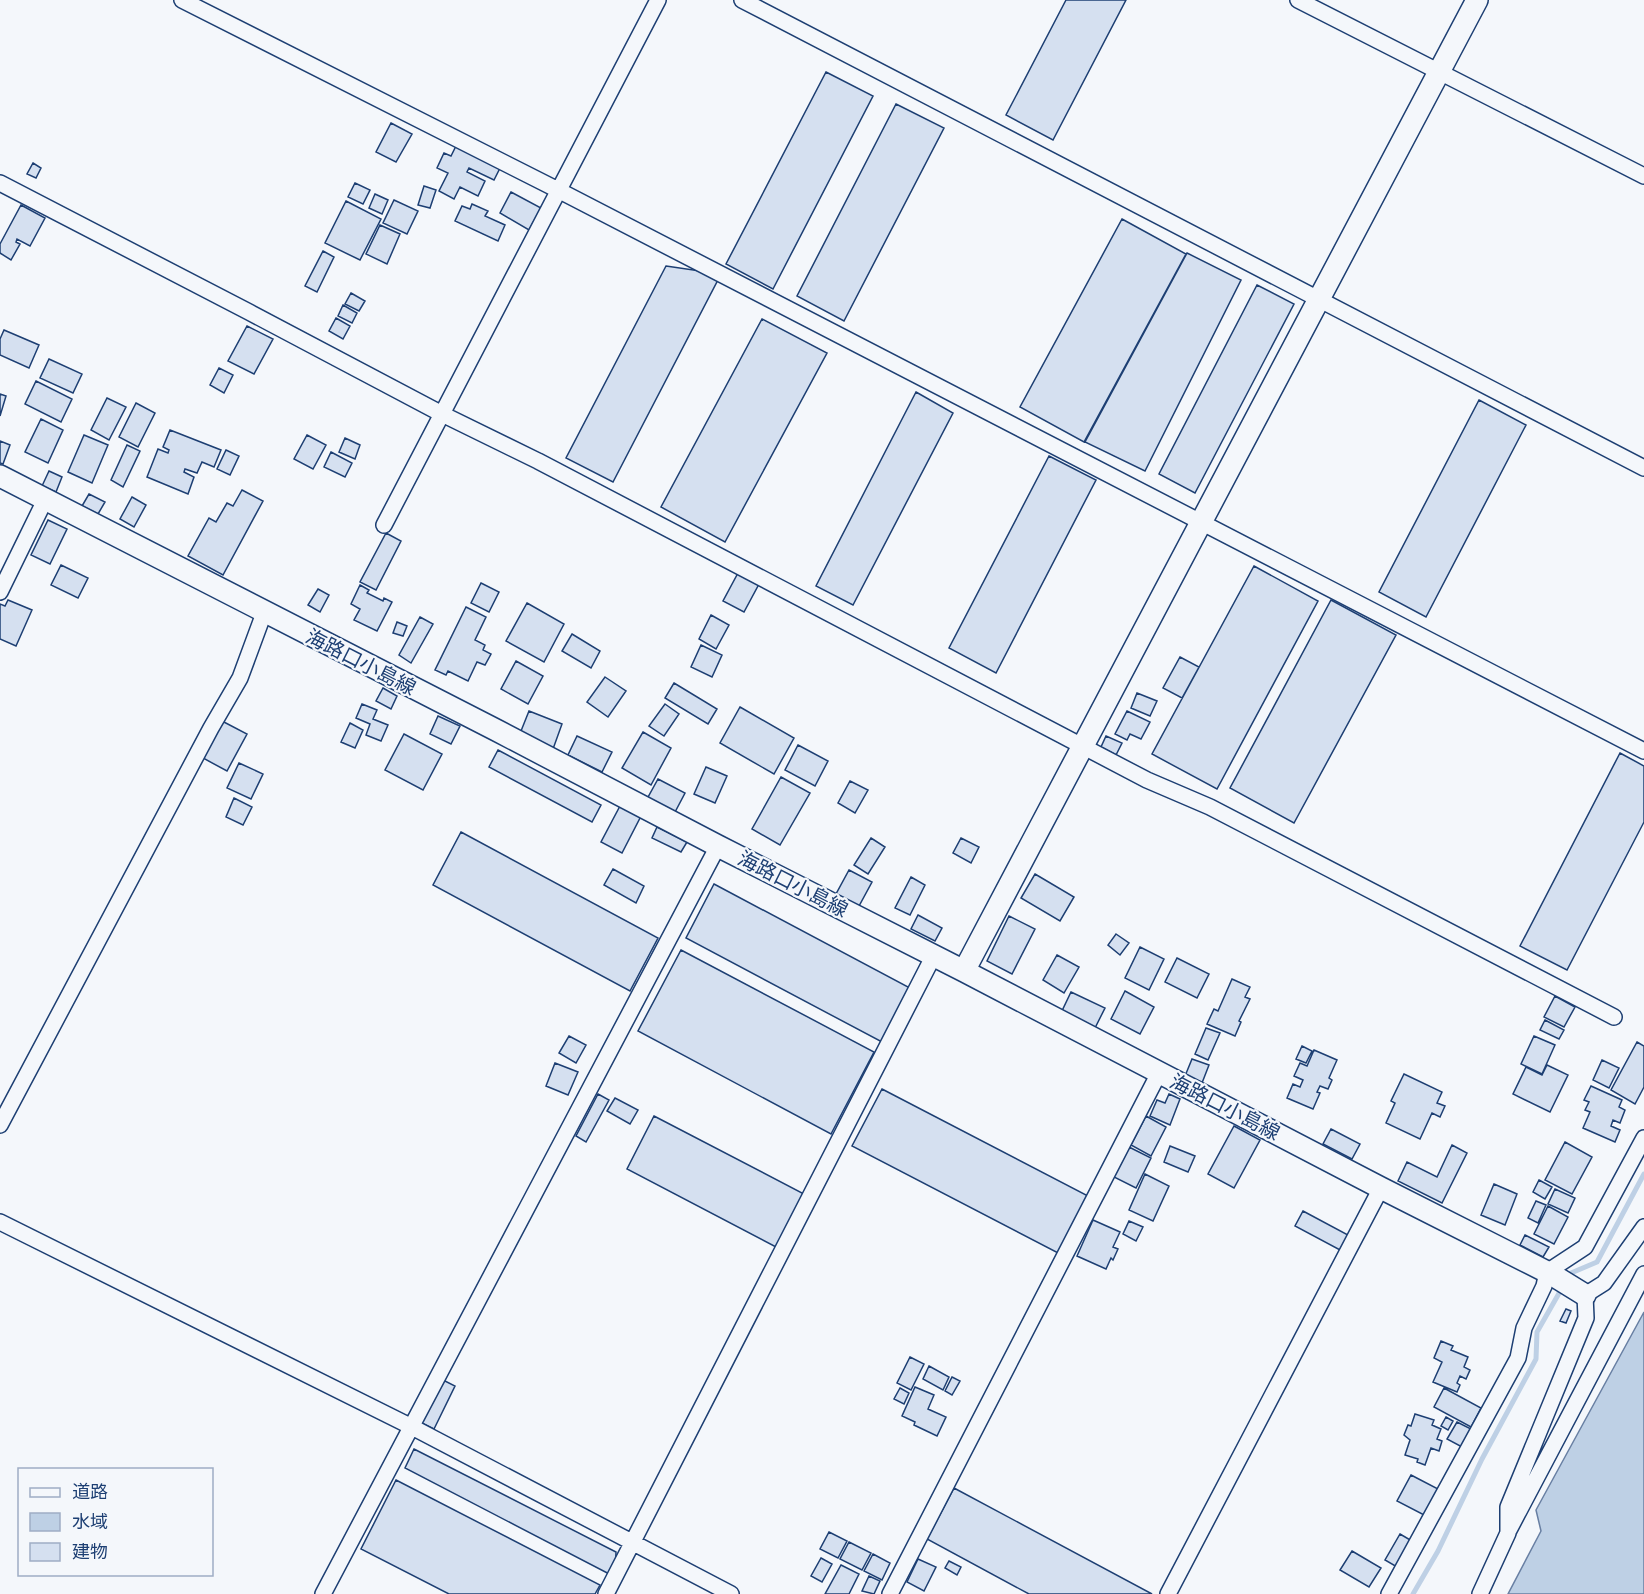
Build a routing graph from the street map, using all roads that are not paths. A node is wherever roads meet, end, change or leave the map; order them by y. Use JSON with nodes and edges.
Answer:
{"nodes":[{"id":1,"x":182,"y":0,"type":"edge"},
{"id":2,"x":658,"y":0,"type":"edge"},
{"id":3,"x":742,"y":0,"type":"edge"},
{"id":4,"x":1298,"y":0,"type":"edge"},
{"id":5,"x":1477,"y":0,"type":"edge"},
{"id":6,"x":1439,"y":72,"type":"junction"},
{"id":7,"x":1644,"y":176,"type":"edge"},
{"id":8,"x":0,"y":183,"type":"edge"},
{"id":9,"x":558,"y":190,"type":"junction"},
{"id":10,"x":1320,"y":299,"type":"junction"},
{"id":11,"x":442,"y":414,"type":"junction"},
{"id":12,"x":1644,"y":468,"type":"edge"},
{"id":13,"x":0,"y":476,"type":"edge"},
{"id":14,"x":45,"y":500,"type":"junction"},
{"id":15,"x":1202,"y":522,"type":"junction"},
{"id":16,"x":384,"y":525,"type":"dead end"},
{"id":17,"x":0,"y":592,"type":"edge"},
{"id":18,"x":264,"y":613,"type":"junction"},
{"id":19,"x":1082,"y":746,"type":"junction"},
{"id":20,"x":1644,"y":751,"type":"edge"},
{"id":21,"x":718,"y":846,"type":"junction"},
{"id":22,"x":934,"y":955,"type":"junction"},
{"id":23,"x":964,"y":970,"type":"junction"},
{"id":24,"x":1614,"y":1017,"type":"dead end"},
{"id":25,"x":1159,"y":1073,"type":"junction"},
{"id":26,"x":0,"y":1125,"type":"edge"},
{"id":27,"x":1644,"y":1138,"type":"edge"},
{"id":28,"x":1381,"y":1188,"type":"junction"},
{"id":29,"x":0,"y":1222,"type":"edge"},
{"id":30,"x":1644,"y":1227,"type":"edge"},
{"id":31,"x":1644,"y":1274,"type":"edge"},
{"id":32,"x":1563,"y":1281,"type":"junction"},
{"id":33,"x":412,"y":1427,"type":"junction"},
{"id":34,"x":1508,"y":1533,"type":"junction"},
{"id":35,"x":633,"y":1542,"type":"junction"},
{"id":36,"x":323,"y":1594,"type":"edge"},
{"id":37,"x":606,"y":1594,"type":"edge"},
{"id":38,"x":731,"y":1594,"type":"edge"},
{"id":39,"x":890,"y":1594,"type":"edge"},
{"id":40,"x":1168,"y":1594,"type":"edge"},
{"id":41,"x":1389,"y":1594,"type":"edge"},
{"id":42,"x":1480,"y":1594,"type":"edge"}],
"edges":[{"from":1,"to":9,"type":"street"},
{"from":2,"to":9,"type":"street"},
{"from":3,"to":10,"type":"street"},
{"from":4,"to":6,"type":"street"},
{"from":5,"to":6,"type":"main road"},
{"from":6,"to":7,"type":"street"},
{"from":6,"to":10,"type":"main road"},
{"from":8,"to":11,"type":"street"},
{"from":9,"to":11,"type":"street"},
{"from":9,"to":15,"type":"street"},
{"from":10,"to":12,"type":"street"},
{"from":10,"to":15,"type":"main road"},
{"from":11,"to":16,"type":"street"},
{"from":11,"to":19,"type":"street"},
{"from":13,"to":14,"type":"main road","name":"海路口小島線"},
{"from":14,"to":17,"type":"street"},
{"from":14,"to":18,"type":"main road","name":"海路口小島線"},
{"from":15,"to":19,"type":"main road"},
{"from":15,"to":20,"type":"street"},
{"from":18,"to":21,"type":"main road","name":"海路口小島線"},
{"from":18,"to":26,"type":"street"},
{"from":19,"to":23,"type":"main road"},
{"from":19,"to":24,"type":"street"},
{"from":21,"to":22,"type":"main road","name":"海路口小島線"},
{"from":21,"to":33,"type":"street"},
{"from":22,"to":23,"type":"main road","name":"海路口小島線"},
{"from":22,"to":35,"type":"street"},
{"from":23,"to":25,"type":"main road","name":"海路口小島線"},
{"from":25,"to":28,"type":"main road","name":"海路口小島線"},
{"from":25,"to":39,"type":"street"},
{"from":27,"to":32,"type":"street"},
{"from":28,"to":32,"type":"main road","name":"海路口小島線"},
{"from":28,"to":40,"type":"street"},
{"from":29,"to":33,"type":"street"},
{"from":30,"to":32,"type":"street"},
{"from":31,"to":34,"type":"street"},
{"from":32,"to":34,"type":"street"},
{"from":32,"to":41,"type":"street"},
{"from":33,"to":35,"type":"street"},
{"from":33,"to":36,"type":"street"},
{"from":34,"to":42,"type":"street"},
{"from":35,"to":37,"type":"street"},
{"from":35,"to":38,"type":"street"}]}
